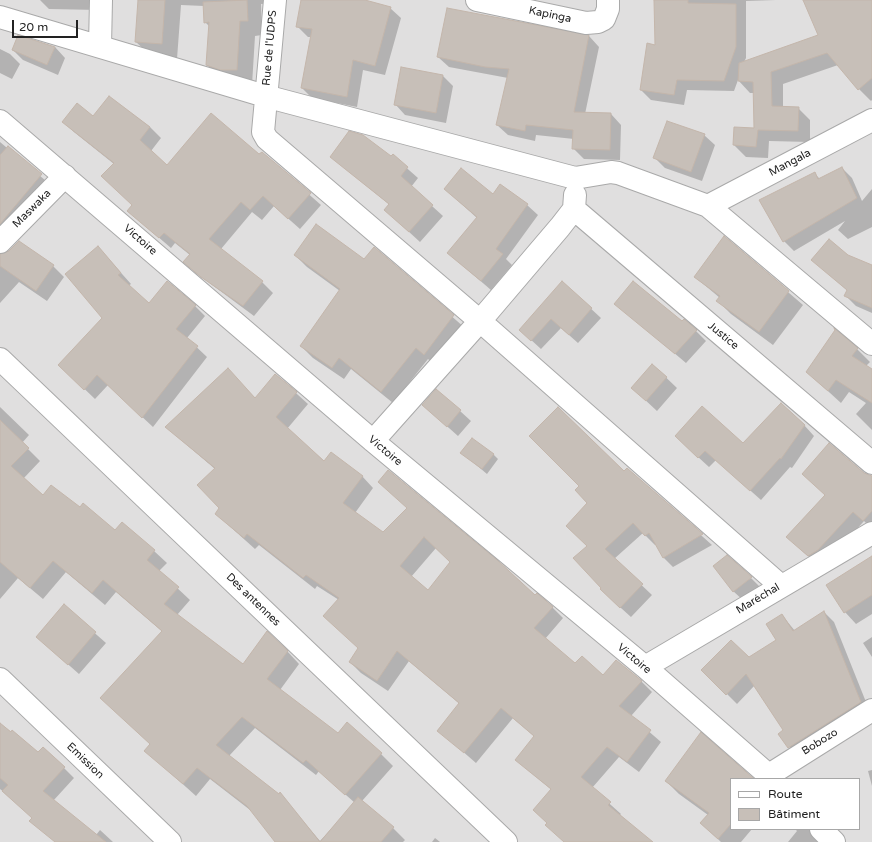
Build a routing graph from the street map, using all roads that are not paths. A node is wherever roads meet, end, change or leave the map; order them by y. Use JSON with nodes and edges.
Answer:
{"nodes":[{"id":1,"x":101,"y":0,"type":"edge"},
{"id":2,"x":275,"y":0,"type":"edge"},
{"id":3,"x":477,"y":0,"type":"edge"},
{"id":4,"x":608,"y":0,"type":"edge"},
{"id":5,"x":0,"y":17,"type":"edge"},
{"id":6,"x":100,"y":46,"type":"junction"},
{"id":7,"x":265,"y":96,"type":"junction"},
{"id":8,"x":872,"y":120,"type":"edge"},
{"id":9,"x":0,"y":121,"type":"edge"},
{"id":10,"x":66,"y":176,"type":"junction"},
{"id":11,"x":575,"y":178,"type":"junction"},
{"id":12,"x":708,"y":206,"type":"junction"},
{"id":13,"x":574,"y":209,"type":"junction"},
{"id":14,"x":4,"y":232,"type":"edge"},
{"id":15,"x":480,"y":321,"type":"junction"},
{"id":16,"x":872,"y":344,"type":"edge"},
{"id":17,"x":0,"y":359,"type":"edge"},
{"id":18,"x":373,"y":441,"type":"junction"},
{"id":19,"x":872,"y":463,"type":"edge"},
{"id":20,"x":872,"y":533,"type":"edge"},
{"id":21,"x":780,"y":586,"type":"junction"},
{"id":22,"x":645,"y":667,"type":"junction"},
{"id":23,"x":0,"y":679,"type":"edge"},
{"id":24,"x":872,"y":710,"type":"edge"},
{"id":25,"x":771,"y":777,"type":"edge"},
{"id":26,"x":823,"y":830,"type":"edge"},
{"id":27,"x":170,"y":842,"type":"edge"},
{"id":28,"x":506,"y":842,"type":"edge"},
{"id":29,"x":834,"y":842,"type":"edge"}],
"edges":[{"from":1,"to":6,"type":"street"},
{"from":2,"to":7,"type":"street","name":"Rue de l'UDPS"},
{"from":3,"to":4,"type":"street","name":"Kapinga"},
{"from":5,"to":6,"type":"street"},
{"from":6,"to":7,"type":"street"},
{"from":7,"to":11,"type":"street"},
{"from":7,"to":15,"type":"street","name":"Rue de l'UDPS"},
{"from":8,"to":12,"type":"street","name":"Mangala"},
{"from":9,"to":10,"type":"street","name":"Victoire"},
{"from":10,"to":14,"type":"street","name":"Maswaka"},
{"from":10,"to":18,"type":"street","name":"Victoire"},
{"from":11,"to":12,"type":"street"},
{"from":11,"to":13,"type":"street"},
{"from":12,"to":16,"type":"street"},
{"from":13,"to":15,"type":"street"},
{"from":13,"to":19,"type":"street","name":"Justice"},
{"from":15,"to":18,"type":"street"},
{"from":15,"to":21,"type":"street","name":"Rue de l'UDPS"},
{"from":17,"to":28,"type":"street","name":"Des antennes"},
{"from":18,"to":22,"type":"street","name":"Victoire"},
{"from":20,"to":21,"type":"street","name":"Maréchal"},
{"from":21,"to":22,"type":"street","name":"Maréchal"},
{"from":22,"to":25,"type":"street","name":"Victoire"},
{"from":23,"to":27,"type":"street","name":"Emission"},
{"from":24,"to":25,"type":"street","name":"Bobozo"},
{"from":26,"to":29,"type":"street"}]}
